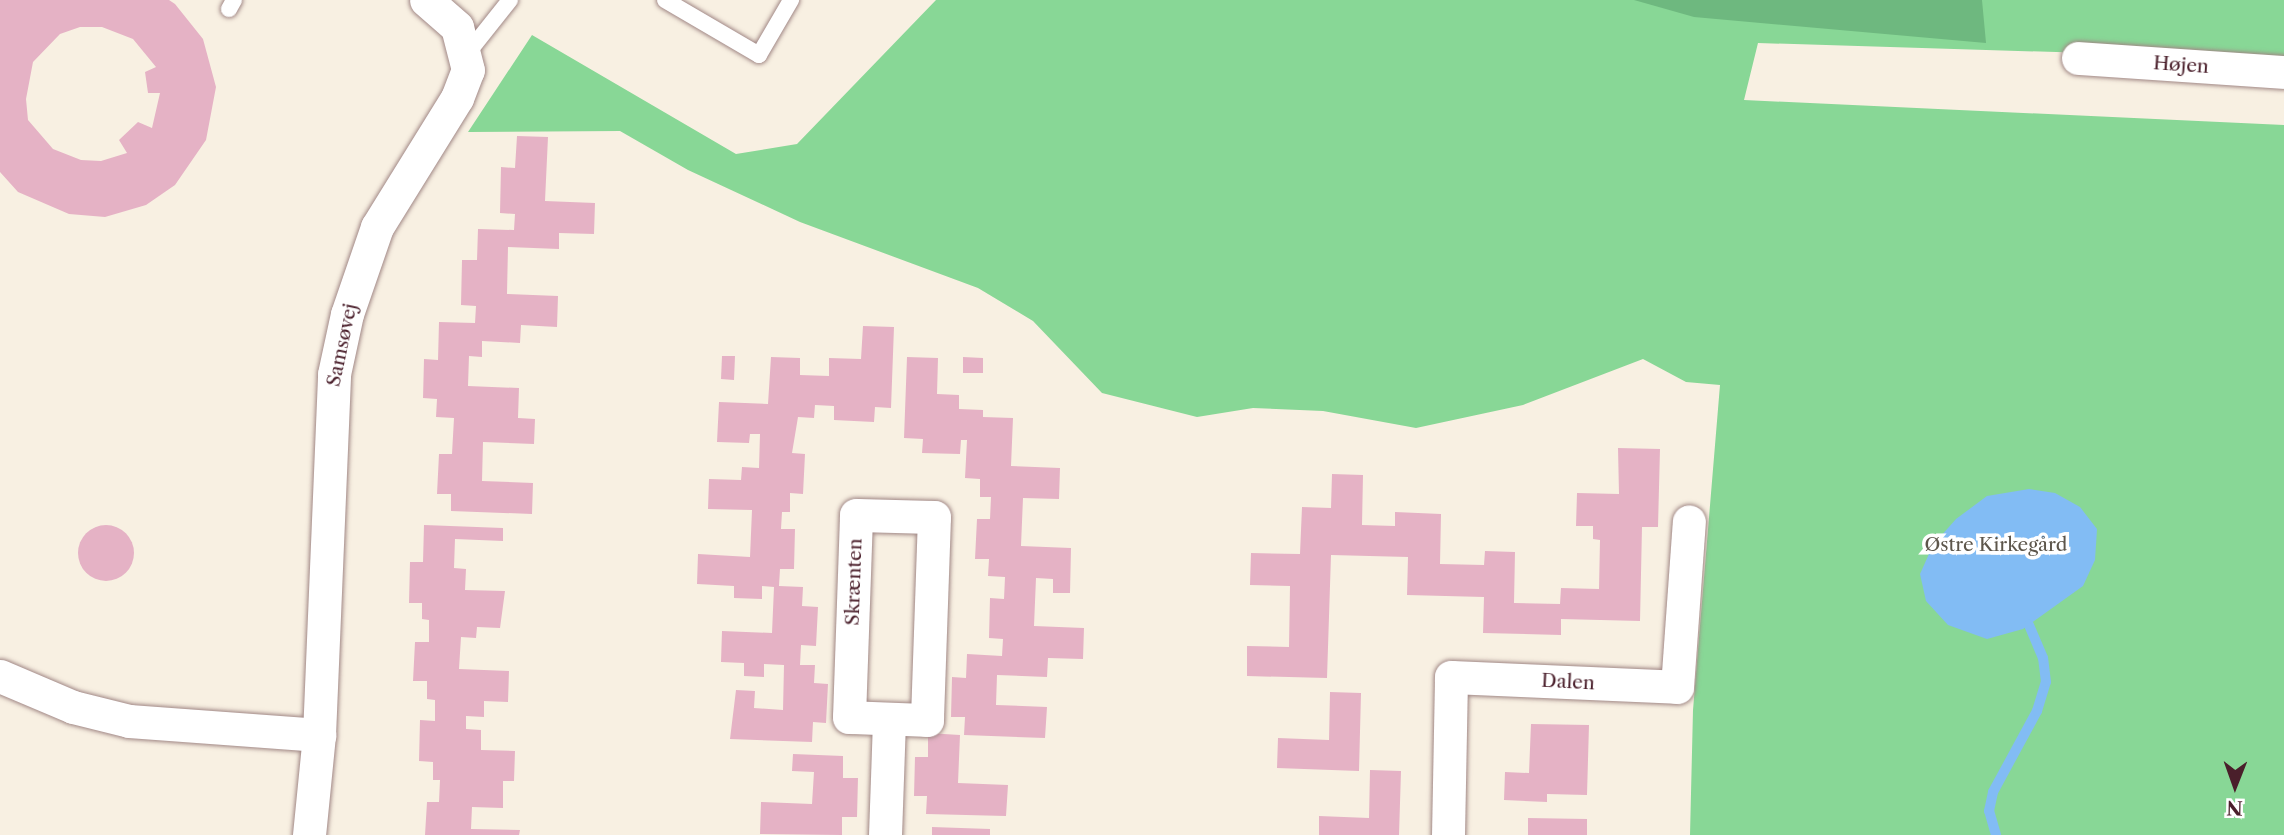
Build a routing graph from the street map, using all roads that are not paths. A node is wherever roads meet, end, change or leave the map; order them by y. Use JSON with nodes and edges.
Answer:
{"nodes":[{"id":1,"x":426,"y":0,"type":"edge"},
{"id":2,"x":510,"y":0,"type":"edge"},
{"id":3,"x":665,"y":0,"type":"edge"},
{"id":4,"x":791,"y":0,"type":"edge"},
{"id":5,"x":467,"y":54,"type":"junction"},
{"id":6,"x":2078,"y":58,"type":"dead end"},
{"id":7,"x":2284,"y":72,"type":"edge"},
{"id":8,"x":1689,"y":521,"type":"dead end"},
{"id":9,"x":0,"y":676,"type":"edge"},
{"id":10,"x":889,"y":719,"type":"junction"},
{"id":11,"x":319,"y":735,"type":"junction"},
{"id":12,"x":309,"y":835,"type":"edge"},
{"id":13,"x":885,"y":835,"type":"edge"},
{"id":14,"x":1448,"y":835,"type":"edge"}],
"edges":[{"from":1,"to":5,"type":"street"},
{"from":2,"to":5,"type":"lane"},
{"from":3,"to":4,"type":"lane"},
{"from":5,"to":11,"type":"street","name":"Samsøvej"},
{"from":6,"to":7,"type":"street","name":"Højen"},
{"from":8,"to":14,"type":"street","name":"Dalen"},
{"from":9,"to":11,"type":"street"},
{"from":10,"to":10,"type":"street","name":"Skrænten"},
{"from":10,"to":13,"type":"street"},
{"from":11,"to":12,"type":"street","name":"Samsøvej"}]}
